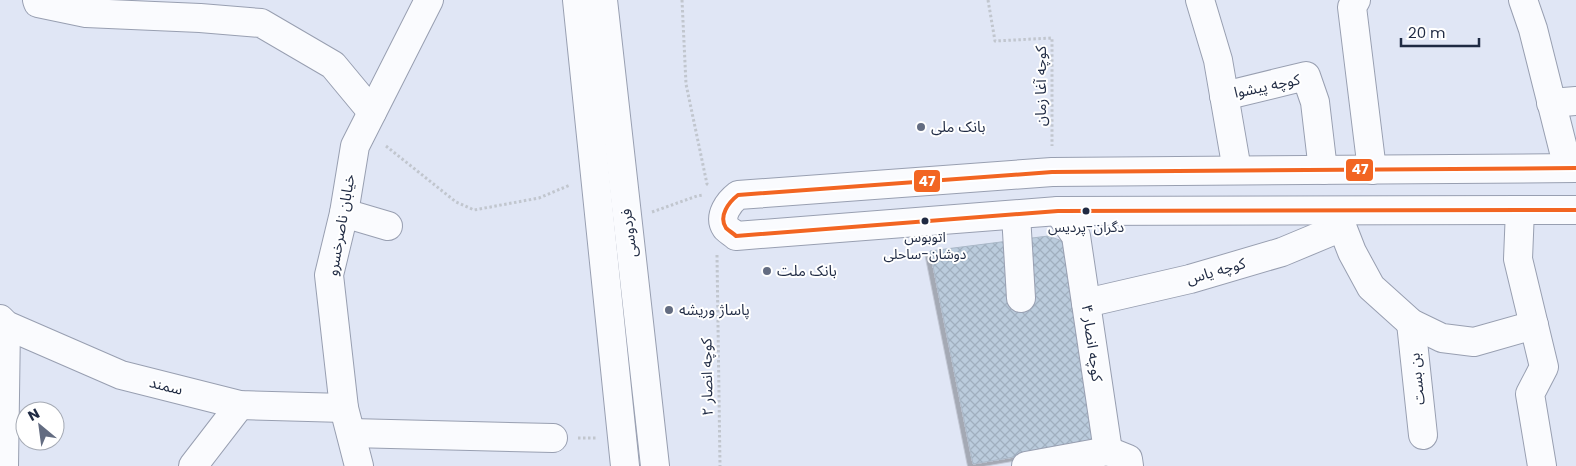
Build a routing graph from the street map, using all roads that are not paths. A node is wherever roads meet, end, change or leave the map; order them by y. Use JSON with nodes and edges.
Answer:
{"nodes":[{"id":1,"x":37,"y":0,"type":"edge"},
{"id":2,"x":429,"y":0,"type":"edge"},
{"id":3,"x":577,"y":0,"type":"edge"},
{"id":4,"x":603,"y":0,"type":"edge"},
{"id":5,"x":1200,"y":0,"type":"edge"},
{"id":6,"x":1356,"y":0,"type":"edge"},
{"id":7,"x":1523,"y":0,"type":"edge"},
{"id":8,"x":1224,"y":96,"type":"junction"},
{"id":9,"x":1563,"y":102,"type":"edge"},
{"id":10,"x":372,"y":112,"type":"junction"},
{"id":11,"x":1572,"y":168,"type":"edge"},
{"id":12,"x":1238,"y":170,"type":"junction"},
{"id":13,"x":1323,"y":170,"type":"junction"},
{"id":14,"x":1372,"y":170,"type":"junction"},
{"id":15,"x":1052,"y":172,"type":"junction"},
{"id":16,"x":1520,"y":210,"type":"junction"},
{"id":17,"x":1576,"y":210,"type":"edge"},
{"id":18,"x":1058,"y":211,"type":"junction"},
{"id":19,"x":344,"y":213,"type":"junction"},
{"id":20,"x":1016,"y":215,"type":"junction"},
{"id":21,"x":1339,"y":219,"type":"junction"},
{"id":22,"x":388,"y":226,"type":"dead end"},
{"id":23,"x":1021,"y":298,"type":"dead end"},
{"id":24,"x":1086,"y":303,"type":"junction"},
{"id":25,"x":3,"y":322,"type":"edge"},
{"id":26,"x":1411,"y":323,"type":"junction"},
{"id":27,"x":1534,"y":325,"type":"junction"},
{"id":28,"x":240,"y":405,"type":"junction"},
{"id":29,"x":344,"y":408,"type":"junction"},
{"id":30,"x":351,"y":433,"type":"junction"},
{"id":31,"x":1423,"y":435,"type":"dead end"},
{"id":32,"x":553,"y":438,"type":"road end"},
{"id":33,"x":1119,"y":459,"type":"edge"},
{"id":34,"x":4,"y":466,"type":"edge"},
{"id":35,"x":193,"y":466,"type":"edge"},
{"id":36,"x":359,"y":466,"type":"edge"},
{"id":37,"x":625,"y":466,"type":"edge"},
{"id":38,"x":655,"y":466,"type":"edge"},
{"id":39,"x":1026,"y":466,"type":"edge"},
{"id":40,"x":1542,"y":466,"type":"edge"}],
"edges":[{"from":1,"to":10,"type":"street"},
{"from":2,"to":10,"type":"street","name":"خیابان ناصرخسرو"},
{"from":3,"to":37,"type":"street","name":"فردوسی"},
{"from":4,"to":38,"type":"street","name":"فردوسی"},
{"from":5,"to":8,"type":"street"},
{"from":6,"to":14,"type":"street"},
{"from":7,"to":9,"type":"street"},
{"from":8,"to":12,"type":"street"},
{"from":8,"to":13,"type":"street","name":"کوچه پیشوا"},
{"from":9,"to":11,"type":"street"},
{"from":10,"to":19,"type":"street","name":"خیابان ناصرخسرو"},
{"from":11,"to":14,"type":"street"},
{"from":12,"to":13,"type":"street"},
{"from":12,"to":15,"type":"street"},
{"from":13,"to":14,"type":"street"},
{"from":15,"to":18,"type":"street"},
{"from":15,"to":20,"type":"street"},
{"from":16,"to":17,"type":"street"},
{"from":16,"to":21,"type":"street"},
{"from":16,"to":27,"type":"street"},
{"from":18,"to":20,"type":"street"},
{"from":18,"to":21,"type":"street"},
{"from":18,"to":24,"type":"street","name":"کوچه انصار ۴"},
{"from":19,"to":22,"type":"street"},
{"from":19,"to":29,"type":"street","name":"خیابان ناصرخسرو"},
{"from":20,"to":23,"type":"street"},
{"from":21,"to":24,"type":"street","name":"کوچه یاس"},
{"from":21,"to":26,"type":"street"},
{"from":24,"to":33,"type":"street","name":"کوچه انصار ۴"},
{"from":25,"to":28,"type":"street","name":"سمند"},
{"from":25,"to":34,"type":"street"},
{"from":26,"to":27,"type":"street"},
{"from":26,"to":31,"type":"street","name":"بن بست"},
{"from":27,"to":40,"type":"street"},
{"from":28,"to":29,"type":"street","name":"سمند"},
{"from":28,"to":35,"type":"street"},
{"from":29,"to":30,"type":"street","name":"خیابان ناصرخسرو"},
{"from":30,"to":32,"type":"street"},
{"from":30,"to":36,"type":"street","name":"خیابان ناصرخسرو"},
{"from":33,"to":39,"type":"street"}]}
